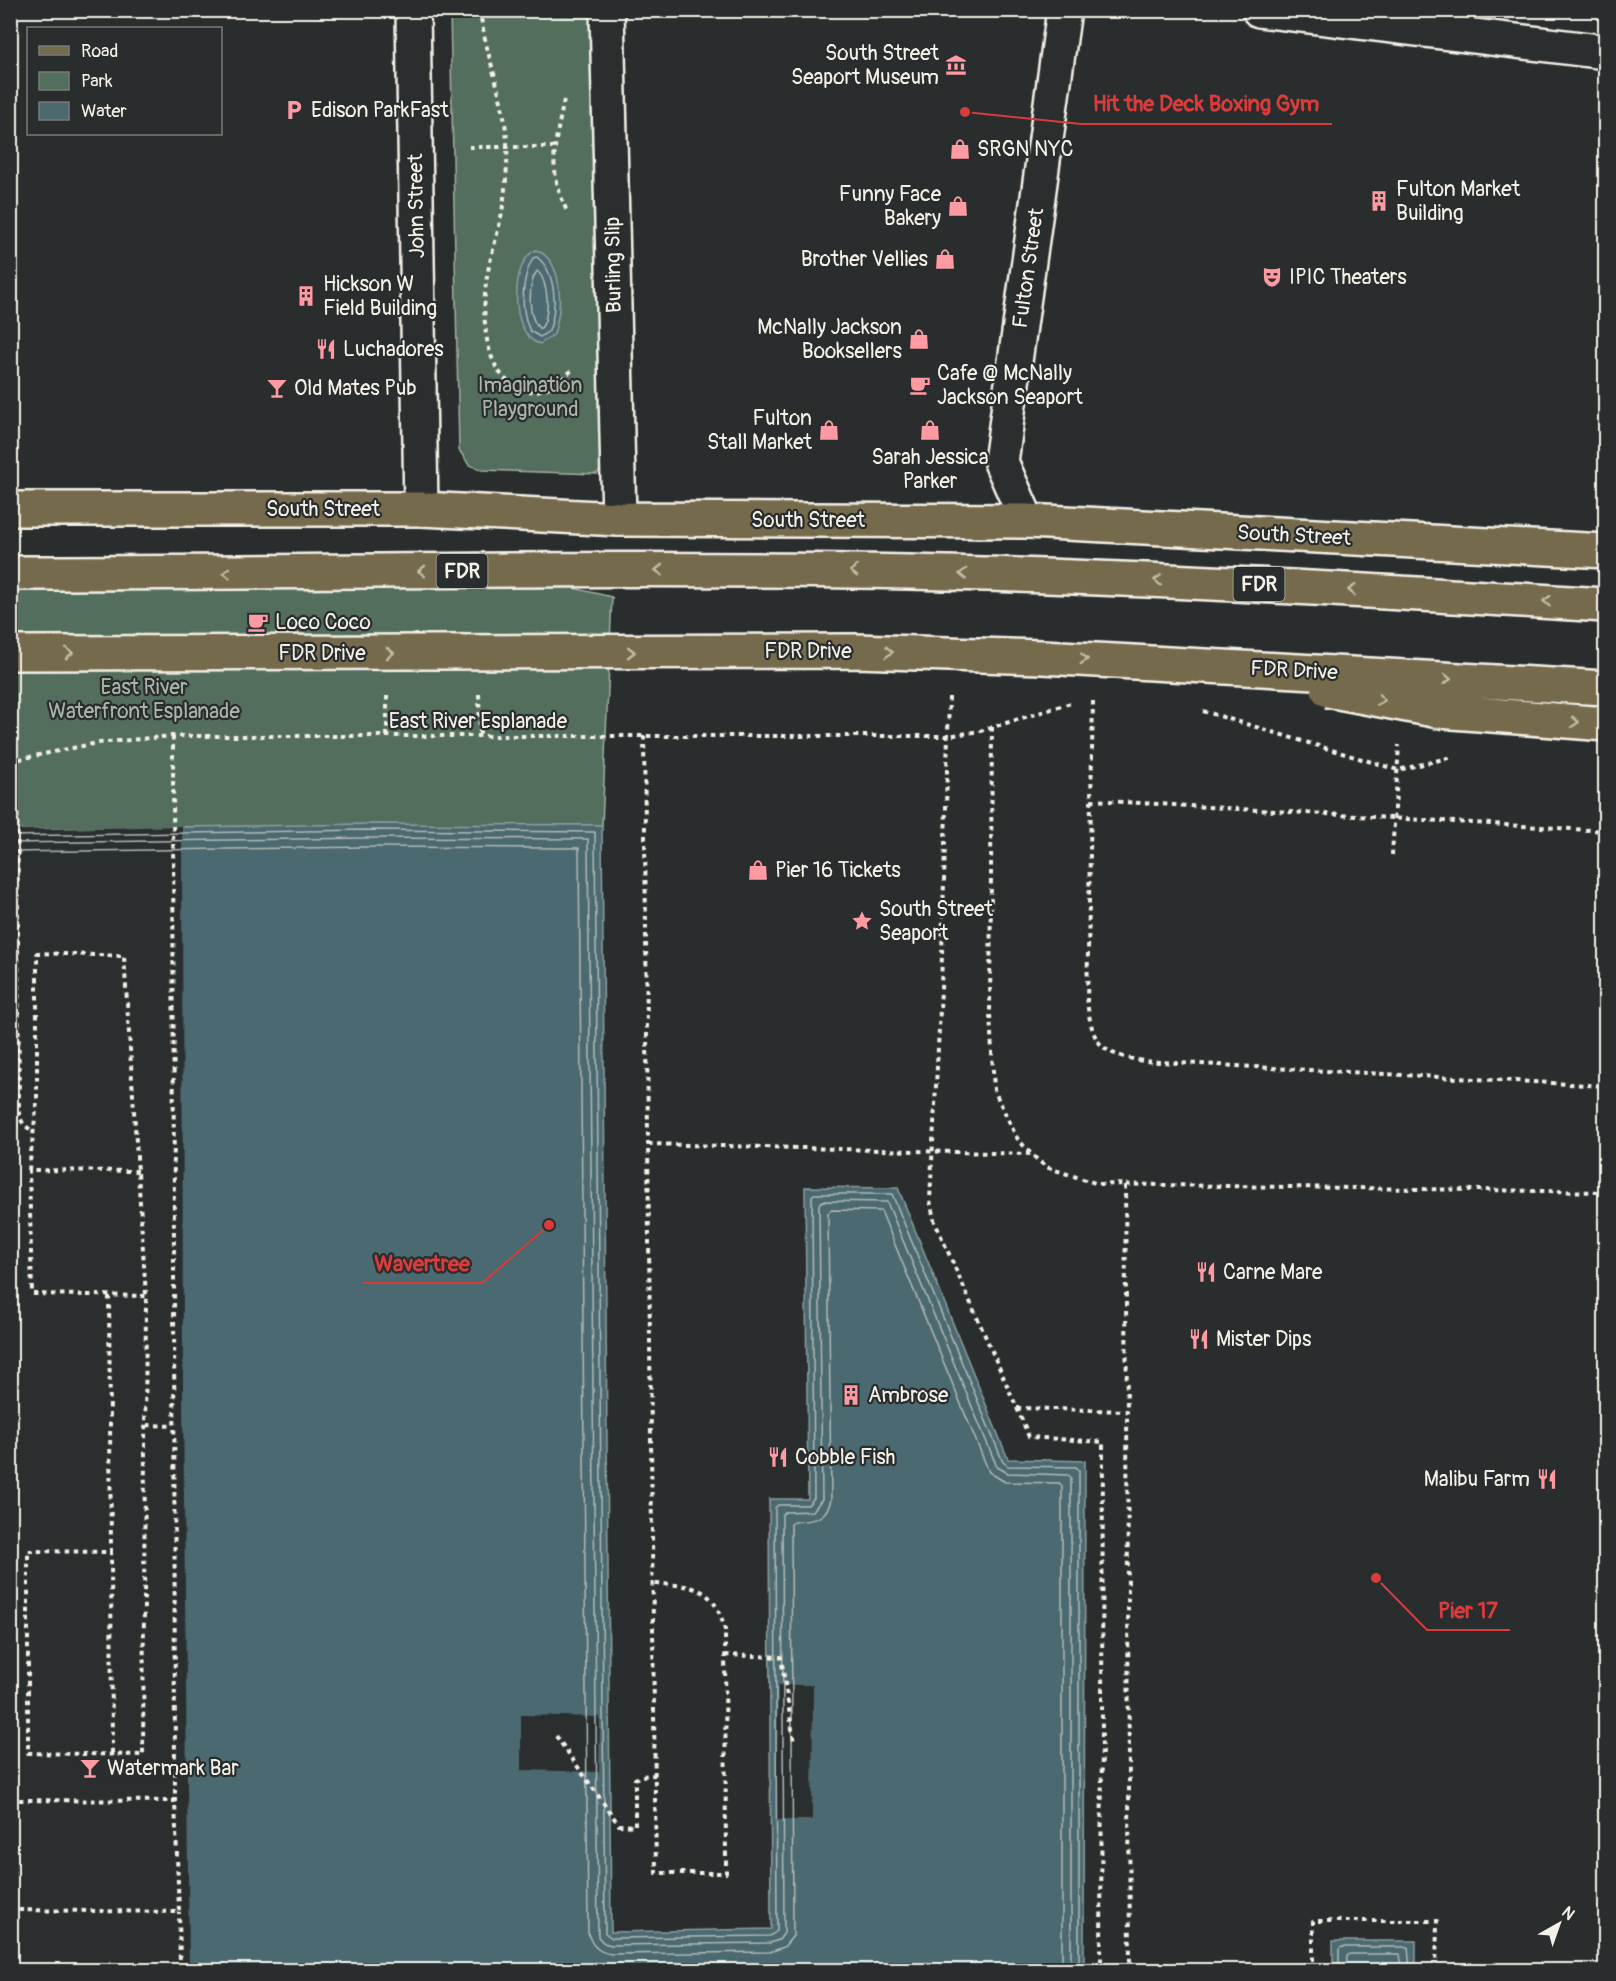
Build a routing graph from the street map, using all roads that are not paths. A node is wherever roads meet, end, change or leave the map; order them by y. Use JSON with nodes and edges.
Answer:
{"nodes":[{"id":1,"x":413,"y":10,"type":"edge"},
{"id":2,"x":607,"y":10,"type":"edge"},
{"id":3,"x":1064,"y":10,"type":"edge"},
{"id":4,"x":1259,"y":10,"type":"edge"},
{"id":5,"x":1605,"y":52,"type":"edge"},
{"id":6,"x":421,"y":509,"type":"junction"},
{"id":7,"x":10,"y":510,"type":"edge"},
{"id":8,"x":619,"y":519,"type":"junction"},
{"id":9,"x":1027,"y":521,"type":"junction"},
{"id":10,"x":1605,"y":551,"type":"edge"},
{"id":11,"x":10,"y":573,"type":"edge"},
{"id":12,"x":1605,"y":605,"type":"edge"},
{"id":13,"x":10,"y":653,"type":"edge"},
{"id":14,"x":1200,"y":665,"type":"junction"},
{"id":15,"x":1605,"y":688,"type":"edge"},
{"id":16,"x":1605,"y":724,"type":"edge"}],
"edges":[{"from":1,"to":6,"type":"street","name":"John Street"},
{"from":2,"to":8,"type":"street","name":"Burling Slip"},
{"from":3,"to":9,"type":"street","name":"Fulton Street"},
{"from":4,"to":5,"type":"street"},
{"from":6,"to":7,"type":"main road","name":"South Street"},
{"from":6,"to":8,"type":"main road","name":"South Street"},
{"from":8,"to":9,"type":"main road","name":"South Street"},
{"from":9,"to":10,"type":"main road","name":"South Street"},
{"from":12,"to":11,"type":"main road","number":"FDR","one_way":true,"bridge":true},
{"from":13,"to":14,"type":"main road","name":"FDR Drive","one_way":true,"bridge":true},
{"from":14,"to":15,"type":"main road","name":"FDR Drive","one_way":true,"bridge":true},
{"from":14,"to":16,"type":"main road","one_way":true,"bridge":true}]}
